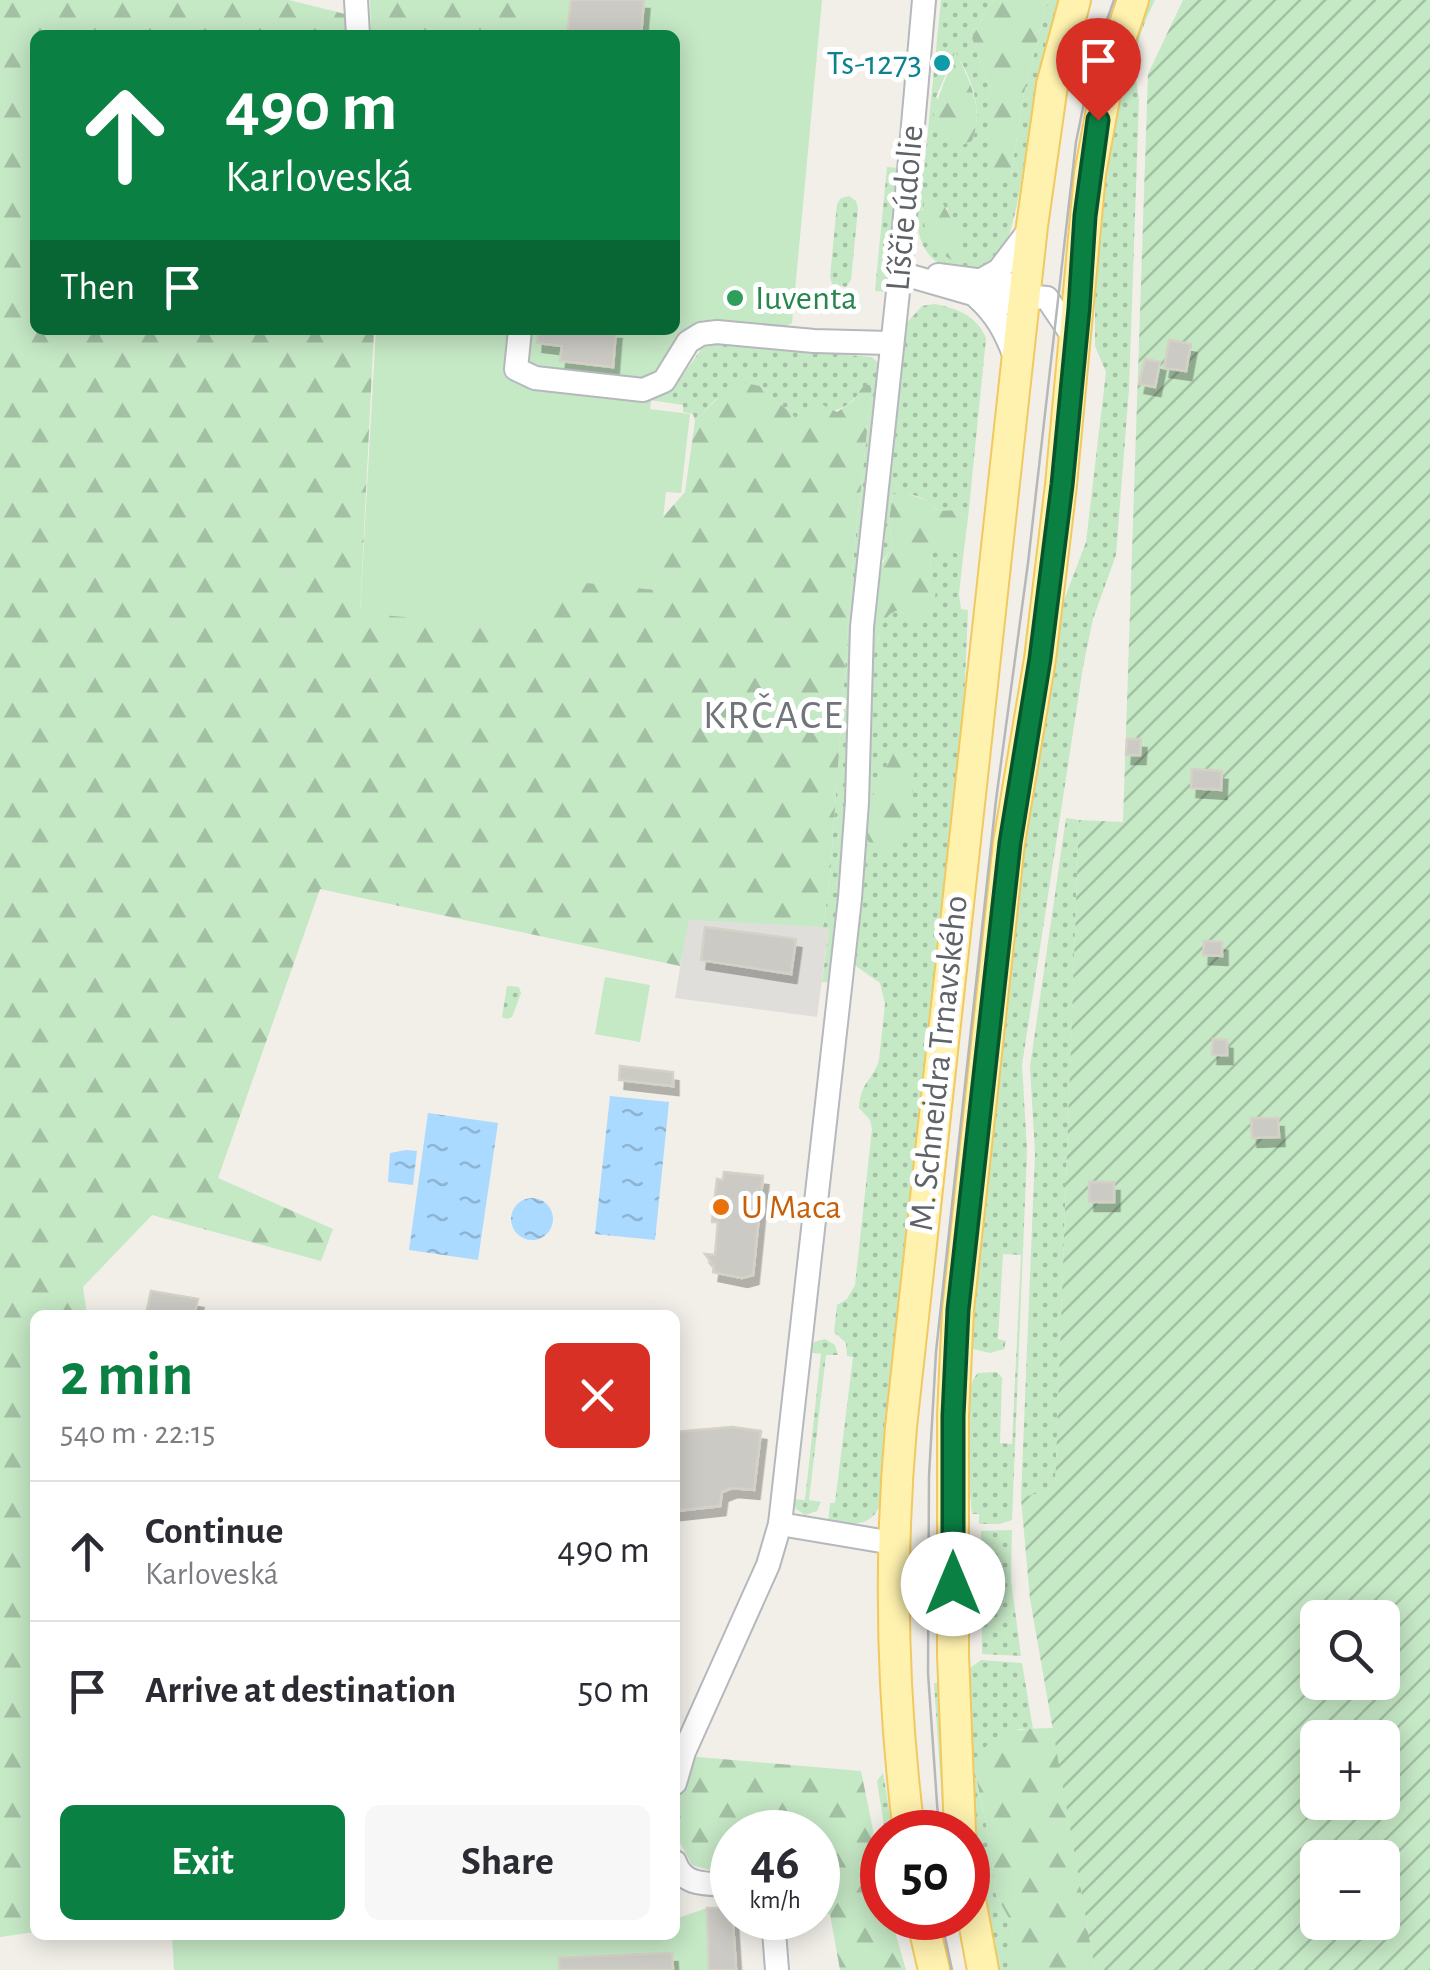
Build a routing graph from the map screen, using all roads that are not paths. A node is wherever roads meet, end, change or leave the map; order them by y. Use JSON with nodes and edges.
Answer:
{"nodes":[{"id":1,"x":356,"y":0,"type":"edge"},
{"id":2,"x":924,"y":0,"type":"edge"},
{"id":3,"x":1075,"y":0,"type":"edge"},
{"id":4,"x":1133,"y":0,"type":"edge"},
{"id":5,"x":358,"y":30,"type":"edge"},
{"id":6,"x":1032,"y":226,"type":"junction"},
{"id":7,"x":1082,"y":262,"type":"junction"},
{"id":8,"x":900,"y":273,"type":"junction"},
{"id":9,"x":980,"y":288,"type":"junction"},
{"id":10,"x":1036,"y":297,"type":"junction"},
{"id":11,"x":519,"y":335,"type":"edge"},
{"id":12,"x":1076,"y":341,"type":"junction"},
{"id":13,"x":890,"y":342,"type":"junction"},
{"id":14,"x":1017,"y":363,"type":"junction"},
{"id":15,"x":780,"y":1524,"type":"junction"},
{"id":16,"x":893,"y":1544,"type":"junction"},
{"id":17,"x":680,"y":1766,"type":"edge"},
{"id":18,"x":908,"y":1810,"type":"edge"},
{"id":19,"x":959,"y":1810,"type":"edge"},
{"id":20,"x":680,"y":1871,"type":"edge"},
{"id":21,"x":710,"y":1883,"type":"edge"},
{"id":22,"x":775,"y":1940,"type":"edge"},
{"id":23,"x":927,"y":1940,"type":"edge"},
{"id":24,"x":977,"y":1940,"type":"edge"},
{"id":25,"x":776,"y":1970,"type":"edge"},
{"id":26,"x":934,"y":1970,"type":"edge"},
{"id":27,"x":983,"y":1970,"type":"edge"}],
"edges":[{"from":1,"to":5,"type":"street"},
{"from":2,"to":8,"type":"street","name":"Líščie údolie"},
{"from":3,"to":6,"type":"main road","name":"M. Schneidra Trnavského"},
{"from":4,"to":7,"type":"main road","name":"M. Schneidra Trnavského"},
{"from":6,"to":9,"type":"street"},
{"from":6,"to":10,"type":"main road","name":"M. Schneidra Trnavského"},
{"from":7,"to":10,"type":"street"},
{"from":7,"to":12,"type":"main road","name":"M. Schneidra Trnavského"},
{"from":8,"to":9,"type":"street"},
{"from":8,"to":13,"type":"street","name":"Líščie údolie"},
{"from":9,"to":10,"type":"street"},
{"from":9,"to":14,"type":"street"},
{"from":10,"to":12,"type":"street"},
{"from":10,"to":14,"type":"main road","name":"M. Schneidra Trnavského"},
{"from":11,"to":13,"type":"street"},
{"from":12,"to":19,"type":"main road","name":"M. Schneidra Trnavského"},
{"from":13,"to":15,"type":"street","name":"Líščie údolie"},
{"from":14,"to":16,"type":"main road","name":"M. Schneidra Trnavského"},
{"from":15,"to":16,"type":"street"},
{"from":15,"to":17,"type":"street","name":"Líščie údolie"},
{"from":16,"to":18,"type":"main road","name":"M. Schneidra Trnavského"},
{"from":20,"to":21,"type":"street"},
{"from":22,"to":25,"type":"street"},
{"from":23,"to":26,"type":"main road"},
{"from":24,"to":27,"type":"main road"}]}
